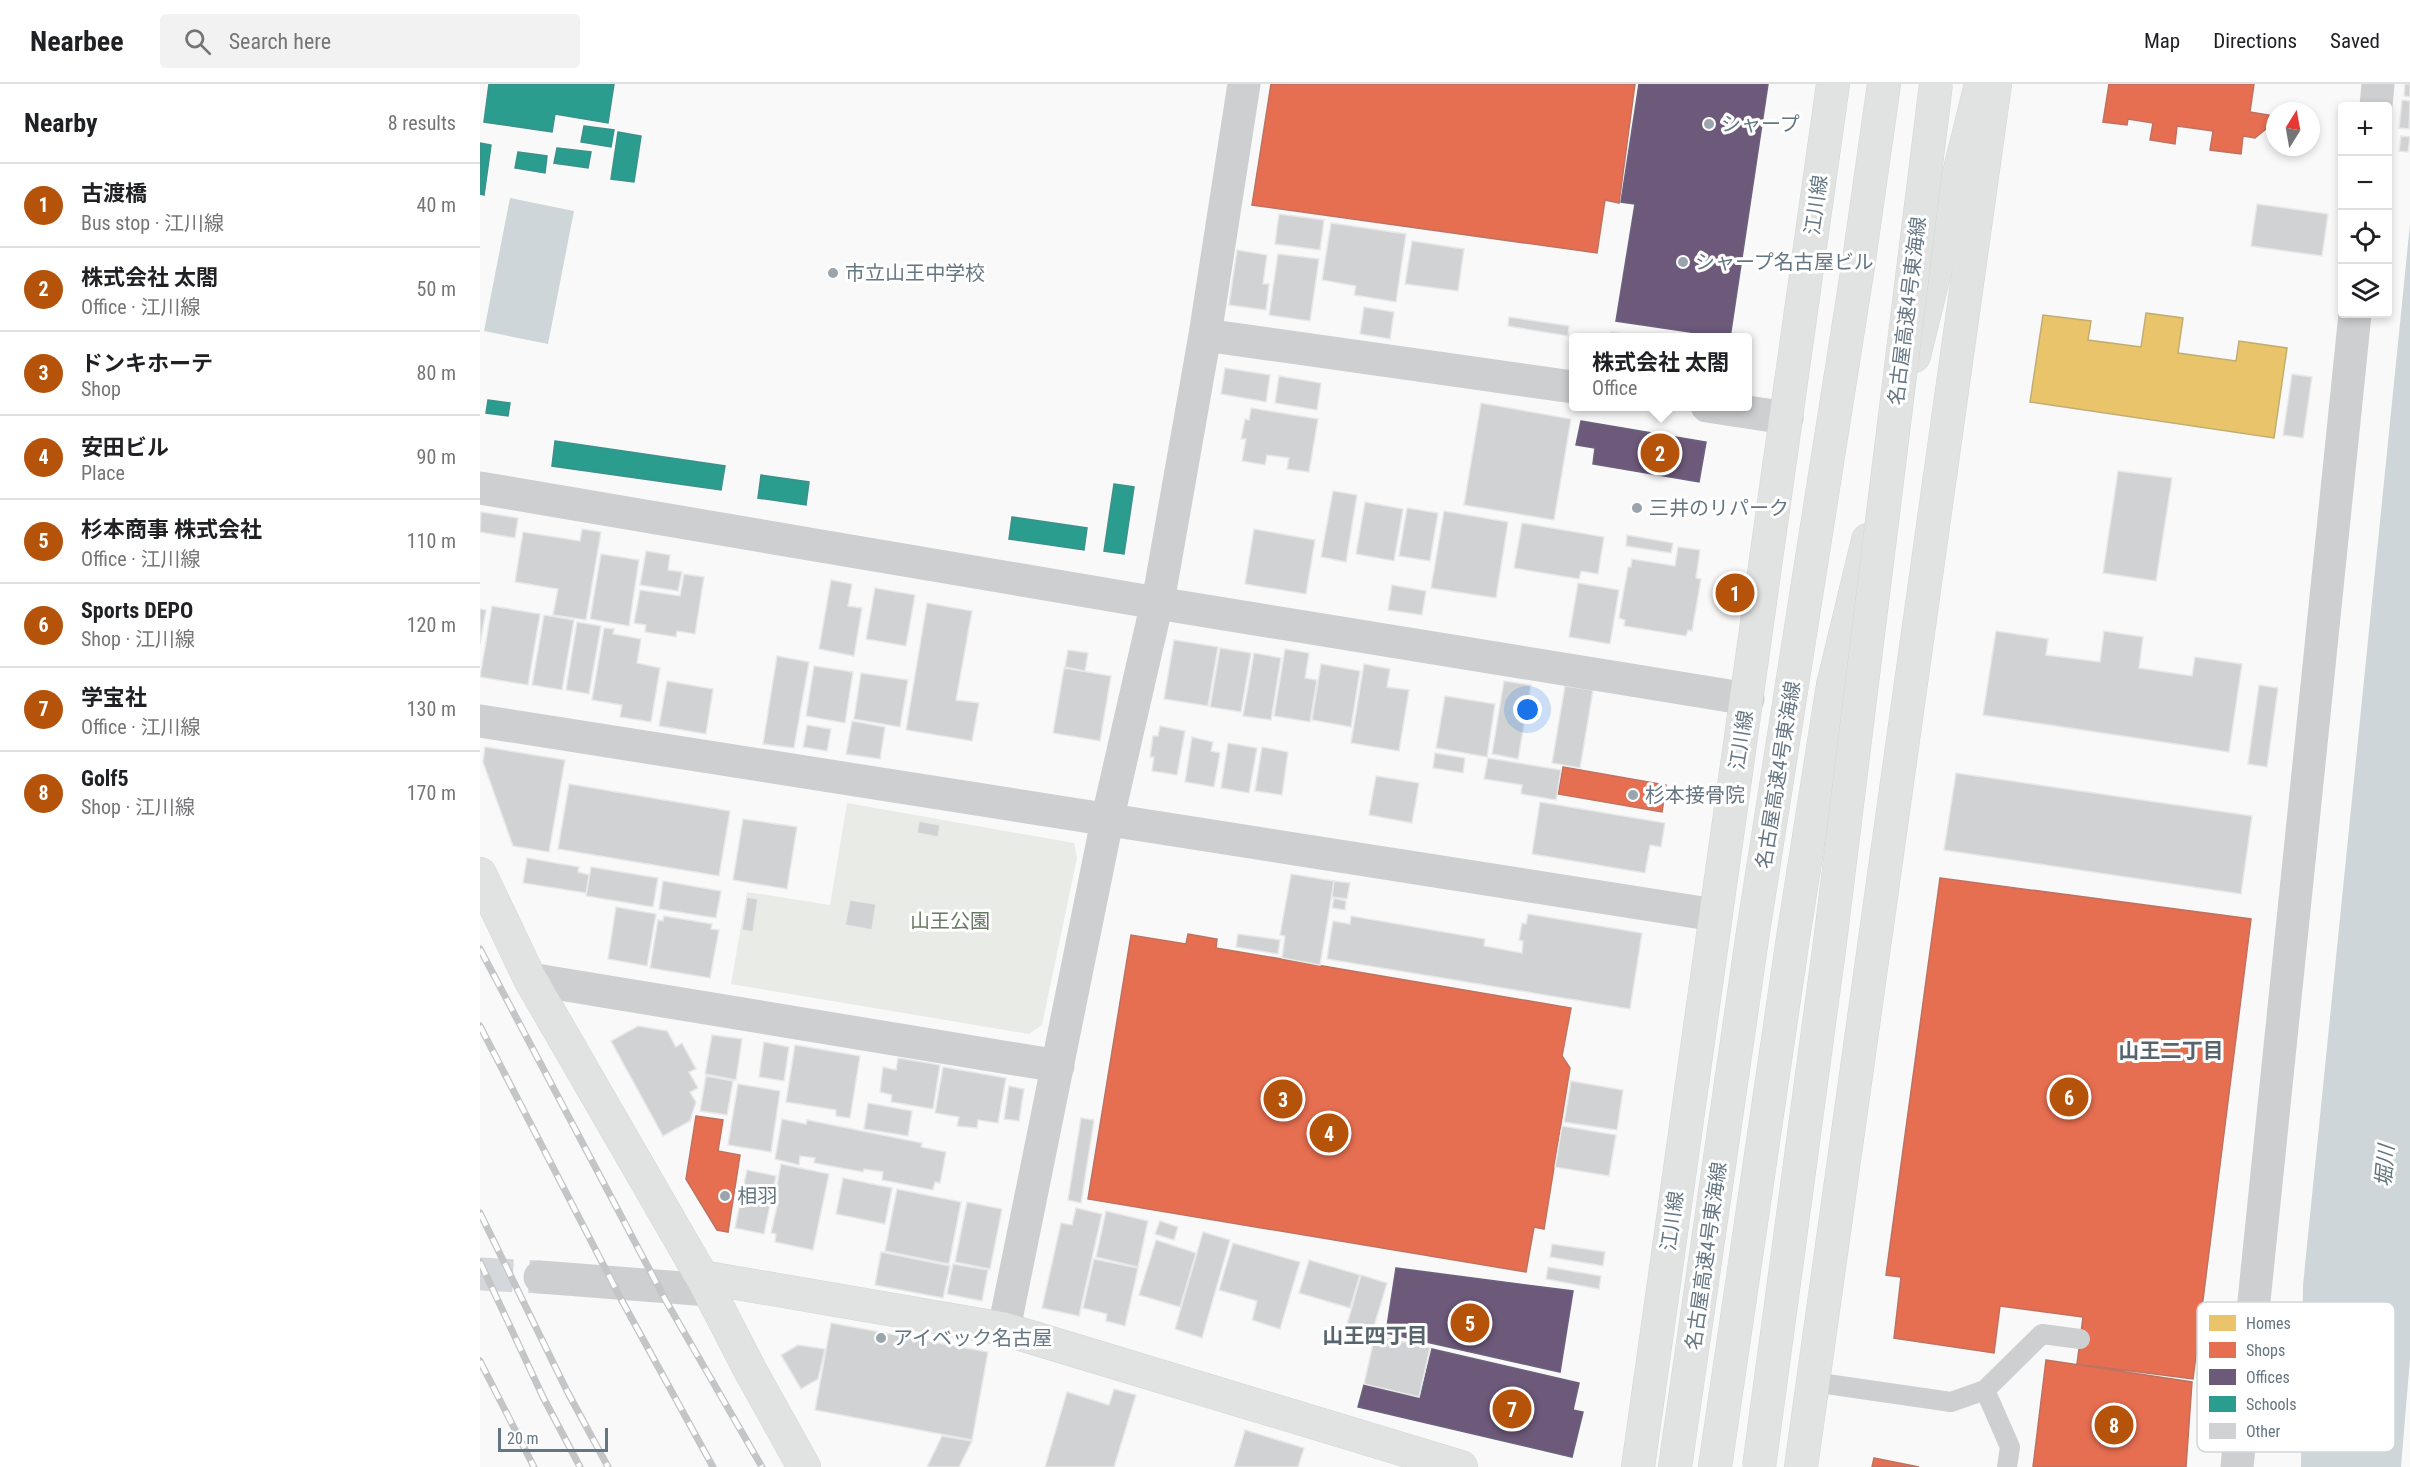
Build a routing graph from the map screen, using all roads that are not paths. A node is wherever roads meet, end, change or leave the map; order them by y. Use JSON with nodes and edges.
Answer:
{"nodes":[{"id":1,"x":1245,"y":84,"type":"edge"},
{"id":2,"x":1833,"y":84,"type":"edge"},
{"id":3,"x":1884,"y":84,"type":"edge"},
{"id":4,"x":1936,"y":84,"type":"edge"},
{"id":5,"x":1981,"y":84,"type":"edge"},
{"id":6,"x":1995,"y":84,"type":"edge"},
{"id":7,"x":2378,"y":84,"type":"edge"},
{"id":8,"x":2376,"y":102,"type":"edge"},
{"id":9,"x":2355,"y":318,"type":"edge"},
{"id":10,"x":1205,"y":335,"type":"junction"},
{"id":11,"x":1569,"y":386,"type":"edge"},
{"id":12,"x":1740,"y":411,"type":"edge"},
{"id":13,"x":1787,"y":418,"type":"junction"},
{"id":14,"x":480,"y":488,"type":"edge"},
{"id":15,"x":1157,"y":603,"type":"junction"},
{"id":16,"x":1748,"y":699,"type":"junction"},
{"id":17,"x":480,"y":721,"type":"edge"},
{"id":18,"x":1107,"y":821,"type":"junction"},
{"id":19,"x":480,"y":874,"type":"edge"},
{"id":20,"x":1715,"y":915,"type":"junction"},
{"id":21,"x":530,"y":979,"type":"junction"},
{"id":22,"x":1058,"y":1066,"type":"junction"},
{"id":23,"x":540,"y":1277,"type":"tunnel mouth"},
{"id":24,"x":706,"y":1283,"type":"junction"},
{"id":25,"x":2254,"y":1302,"type":"edge"},
{"id":26,"x":1004,"y":1329,"type":"junction"},
{"id":27,"x":2080,"y":1339,"type":"dead end"},
{"id":28,"x":1813,"y":1382,"type":"junction"},
{"id":29,"x":1985,"y":1390,"type":"junction"},
{"id":30,"x":2239,"y":1452,"type":"edge"},
{"id":31,"x":804,"y":1467,"type":"edge"},
{"id":32,"x":1461,"y":1467,"type":"edge"},
{"id":33,"x":1638,"y":1467,"type":"edge"},
{"id":34,"x":1675,"y":1467,"type":"edge"},
{"id":35,"x":1715,"y":1467,"type":"edge"},
{"id":36,"x":1759,"y":1467,"type":"edge"},
{"id":37,"x":1801,"y":1467,"type":"edge"},
{"id":38,"x":2007,"y":1467,"type":"edge"},
{"id":39,"x":2237,"y":1467,"type":"edge"}],
"edges":[{"from":1,"to":10,"type":"street"},
{"from":2,"to":13,"type":"main road","name":"江川線"},
{"from":3,"to":34,"type":"main road","name":"名古屋高速4号東海線"},
{"from":4,"to":36,"type":"main road","name":"名古屋高速4号東海線","bridge":true},
{"from":5,"to":35,"type":"main road"},
{"from":6,"to":28,"type":"main road"},
{"from":7,"to":8,"type":"street"},
{"from":9,"to":25,"type":"street"},
{"from":10,"to":11,"type":"street"},
{"from":10,"to":15,"type":"street"},
{"from":12,"to":13,"type":"street"},
{"from":13,"to":16,"type":"main road","name":"江川線"},
{"from":14,"to":15,"type":"street"},
{"from":15,"to":16,"type":"street"},
{"from":15,"to":18,"type":"street"},
{"from":16,"to":20,"type":"main road","name":"江川線"},
{"from":17,"to":18,"type":"street"},
{"from":18,"to":20,"type":"street"},
{"from":18,"to":22,"type":"street"},
{"from":19,"to":21,"type":"main road"},
{"from":20,"to":33,"type":"main road","name":"江川線"},
{"from":21,"to":22,"type":"street"},
{"from":21,"to":24,"type":"main road"},
{"from":22,"to":26,"type":"street"},
{"from":23,"to":24,"type":"street"},
{"from":24,"to":26,"type":"main road"},
{"from":24,"to":31,"type":"main road"},
{"from":26,"to":32,"type":"main road"},
{"from":27,"to":29,"type":"lane"},
{"from":28,"to":29,"type":"lane"},
{"from":28,"to":37,"type":"main road"},
{"from":29,"to":38,"type":"lane"},
{"from":30,"to":39,"type":"street"}]}
